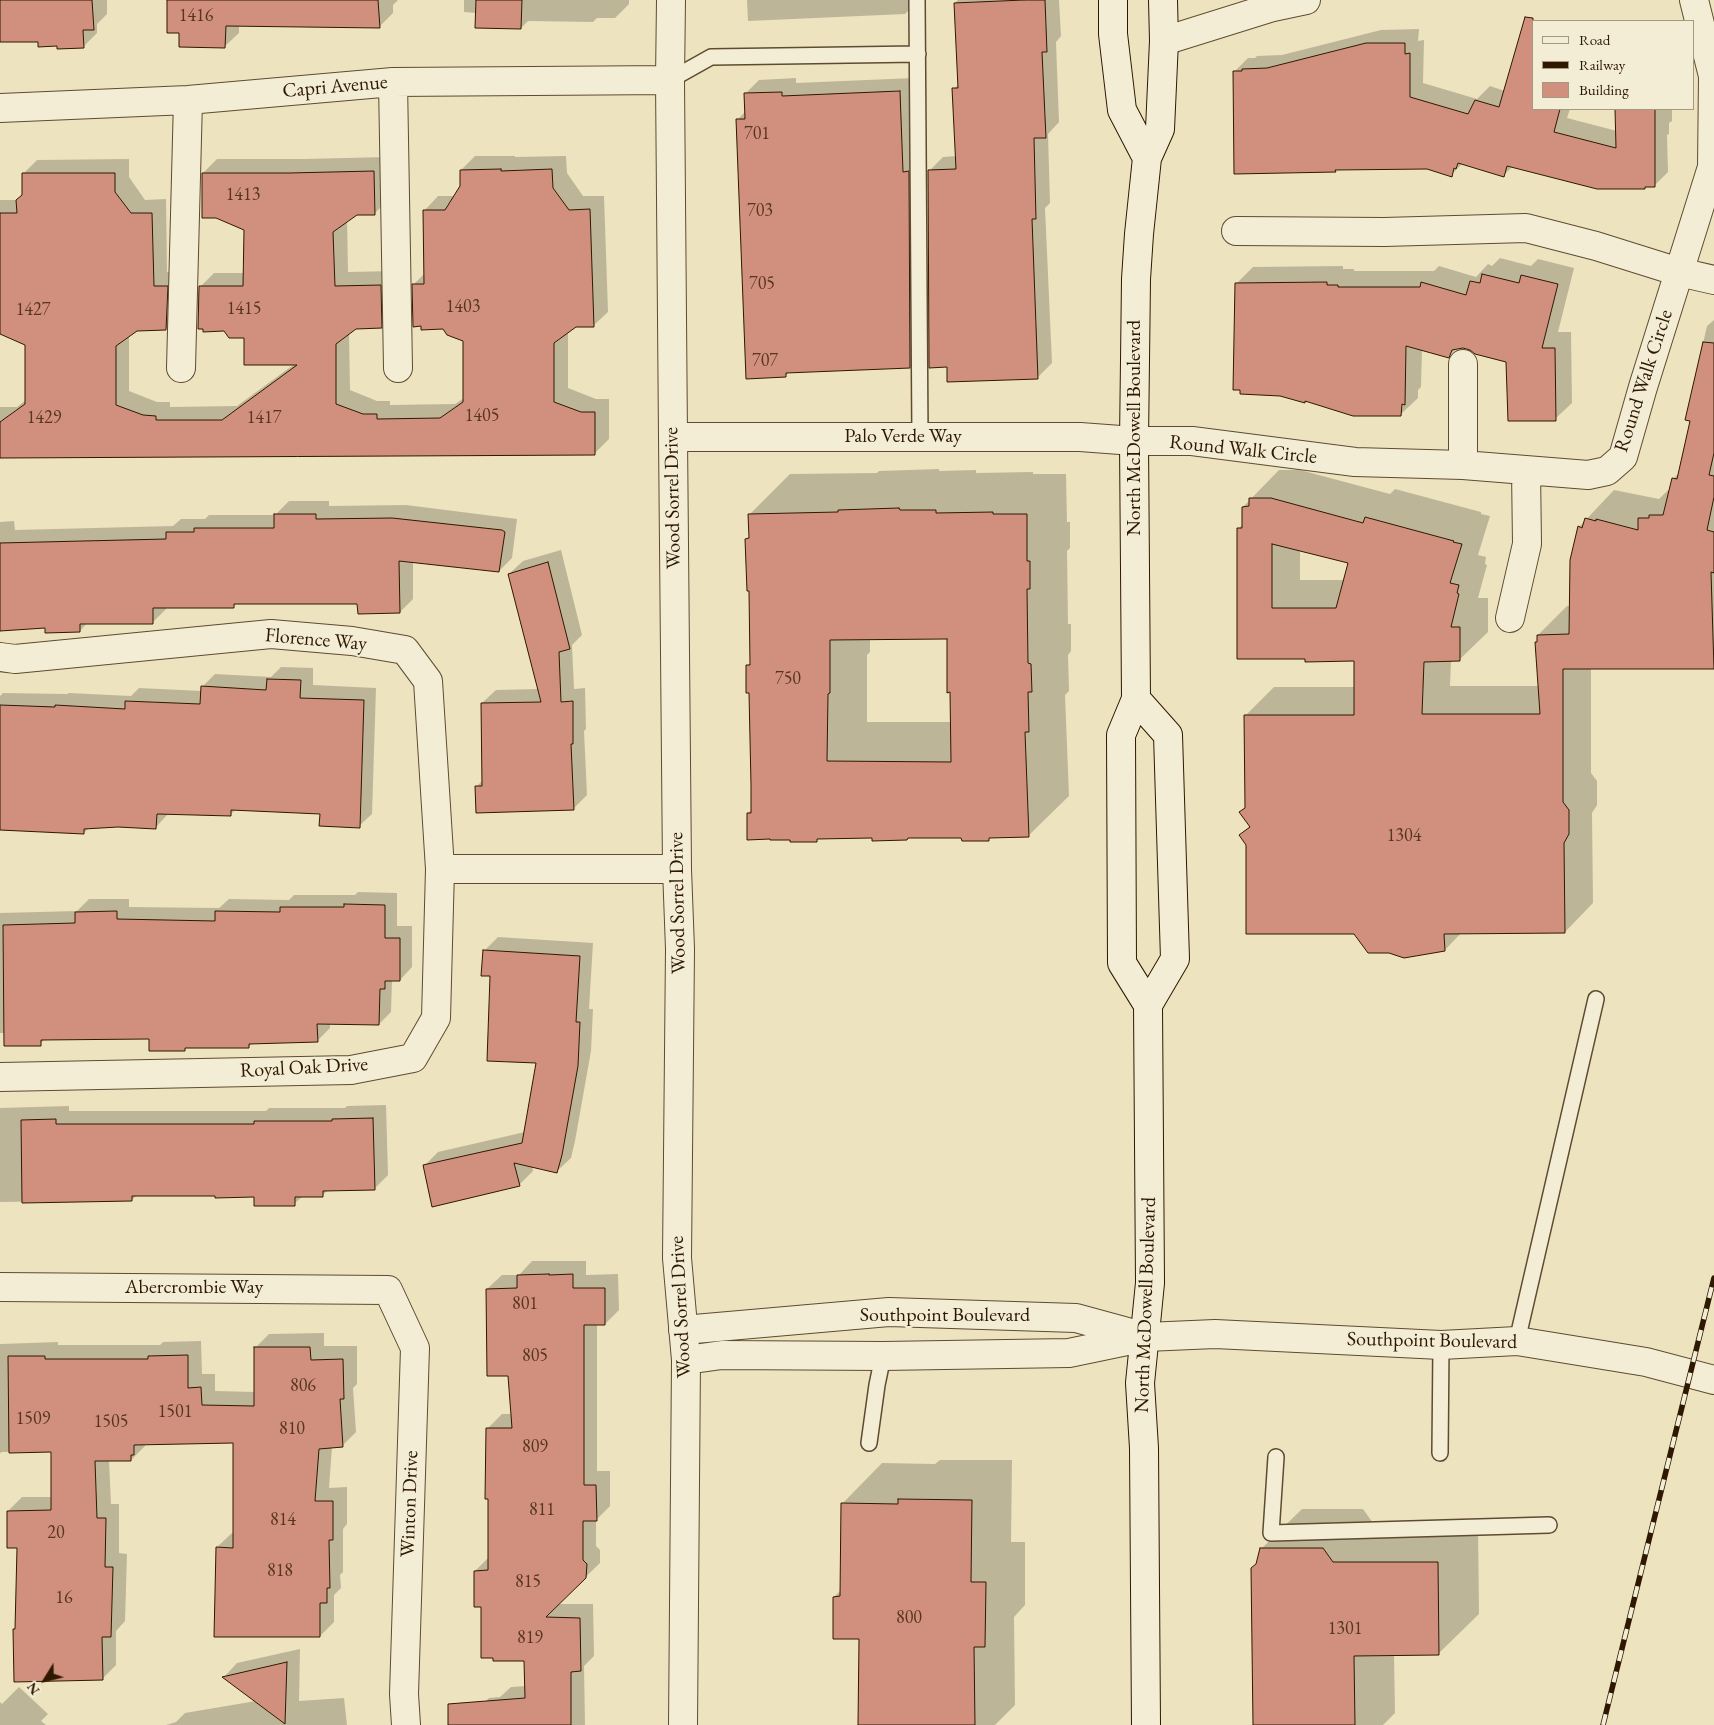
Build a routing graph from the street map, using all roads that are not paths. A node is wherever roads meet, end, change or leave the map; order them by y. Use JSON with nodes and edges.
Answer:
{"nodes":[{"id":1,"x":671,"y":0,"type":"edge"},
{"id":2,"x":917,"y":0,"type":"edge"},
{"id":3,"x":1113,"y":0,"type":"edge"},
{"id":4,"x":1163,"y":0,"type":"edge"},
{"id":5,"x":1306,"y":0,"type":"edge"},
{"id":6,"x":1694,"y":0,"type":"edge"},
{"id":7,"x":1164,"y":41,"type":"junction"},
{"id":8,"x":918,"y":54,"type":"junction"},
{"id":9,"x":670,"y":80,"type":"junction"},
{"id":10,"x":393,"y":82,"type":"junction"},
{"id":11,"x":188,"y":100,"type":"junction"},
{"id":12,"x":0,"y":108,"type":"edge"},
{"id":13,"x":1147,"y":158,"type":"junction"},
{"id":14,"x":1236,"y":231,"type":"dead end"},
{"id":15,"x":1679,"y":272,"type":"junction"},
{"id":16,"x":1714,"y":280,"type":"edge"},
{"id":17,"x":1463,"y":364,"type":"dead end"},
{"id":18,"x":181,"y":368,"type":"dead end"},
{"id":19,"x":398,"y":368,"type":"dead end"},
{"id":20,"x":673,"y":437,"type":"junction"},
{"id":21,"x":920,"y":437,"type":"junction"},
{"id":22,"x":1134,"y":441,"type":"junction"},
{"id":23,"x":1463,"y":465,"type":"junction"},
{"id":24,"x":1526,"y":470,"type":"junction"},
{"id":25,"x":1510,"y":618,"type":"dead end"},
{"id":26,"x":0,"y":658,"type":"edge"},
{"id":27,"x":1136,"y":699,"type":"junction"},
{"id":28,"x":440,"y":869,"type":"junction"},
{"id":29,"x":677,"y":869,"type":"junction"},
{"id":30,"x":1596,"y":999,"type":"dead end"},
{"id":31,"x":1148,"y":1005,"type":"junction"},
{"id":32,"x":0,"y":1077,"type":"edge"},
{"id":33,"x":0,"y":1287,"type":"edge"},
{"id":34,"x":388,"y":1290,"type":"joint"},
{"id":35,"x":683,"y":1330,"type":"junction"},
{"id":36,"x":1146,"y":1337,"type":"junction"},
{"id":37,"x":1517,"y":1341,"type":"junction"},
{"id":38,"x":1441,"y":1345,"type":"junction"},
{"id":39,"x":883,"y":1356,"type":"junction"},
{"id":40,"x":686,"y":1360,"type":"junction"},
{"id":41,"x":1714,"y":1380,"type":"edge"},
{"id":42,"x":869,"y":1443,"type":"dead end"},
{"id":43,"x":1440,"y":1453,"type":"dead end"},
{"id":44,"x":1276,"y":1457,"type":"dead end"},
{"id":45,"x":1550,"y":1525,"type":"dead end"},
{"id":46,"x":406,"y":1725,"type":"edge"},
{"id":47,"x":684,"y":1725,"type":"edge"},
{"id":48,"x":1146,"y":1725,"type":"edge"}],
"edges":[{"from":1,"to":9,"type":"street","name":"Wood Sorrel Drive"},
{"from":2,"to":8,"type":"lane"},
{"from":3,"to":13,"type":"street"},
{"from":4,"to":7,"type":"street","name":"North McDowell Boulevard"},
{"from":5,"to":7,"type":"street"},
{"from":6,"to":15,"type":"street","name":"Round Walk Circle"},
{"from":7,"to":13,"type":"street","name":"North McDowell Boulevard"},
{"from":8,"to":9,"type":"lane"},
{"from":8,"to":21,"type":"lane"},
{"from":9,"to":10,"type":"street","name":"Capri Avenue"},
{"from":9,"to":20,"type":"street","name":"Wood Sorrel Drive"},
{"from":10,"to":11,"type":"street","name":"Capri Avenue"},
{"from":10,"to":19,"type":"street"},
{"from":11,"to":12,"type":"street","name":"Capri Avenue"},
{"from":11,"to":18,"type":"street"},
{"from":13,"to":22,"type":"street","name":"North McDowell Boulevard"},
{"from":14,"to":15,"type":"street"},
{"from":15,"to":16,"type":"street"},
{"from":15,"to":24,"type":"street","name":"Round Walk Circle"},
{"from":17,"to":23,"type":"street"},
{"from":20,"to":21,"type":"street","name":"Palo Verde Way"},
{"from":20,"to":29,"type":"street","name":"Wood Sorrel Drive"},
{"from":21,"to":22,"type":"street","name":"Palo Verde Way"},
{"from":22,"to":23,"type":"street","name":"Round Walk Circle"},
{"from":22,"to":27,"type":"street","name":"North McDowell Boulevard"},
{"from":23,"to":24,"type":"street","name":"Round Walk Circle"},
{"from":24,"to":25,"type":"street"},
{"from":26,"to":28,"type":"street","name":"Florence Way"},
{"from":27,"to":31,"type":"street","name":"North McDowell Boulevard"},
{"from":27,"to":31,"type":"street"},
{"from":28,"to":29,"type":"street"},
{"from":28,"to":32,"type":"street","name":"Royal Oak Drive"},
{"from":29,"to":35,"type":"street","name":"Wood Sorrel Drive"},
{"from":30,"to":37,"type":"lane"},
{"from":31,"to":36,"type":"street","name":"North McDowell Boulevard"},
{"from":33,"to":34,"type":"street","name":"Abercrombie Way"},
{"from":34,"to":46,"type":"street","name":"Winton Drive"},
{"from":35,"to":36,"type":"street","name":"Southpoint Boulevard"},
{"from":35,"to":40,"type":"street","name":"Wood Sorrel Drive"},
{"from":36,"to":38,"type":"street","name":"Southpoint Boulevard"},
{"from":36,"to":39,"type":"street","name":"Southpoint Boulevard"},
{"from":36,"to":48,"type":"street","name":"North McDowell Boulevard"},
{"from":37,"to":38,"type":"street","name":"Southpoint Boulevard"},
{"from":37,"to":41,"type":"street","name":"Southpoint Boulevard"},
{"from":38,"to":43,"type":"lane"},
{"from":39,"to":40,"type":"street","name":"Southpoint Boulevard"},
{"from":39,"to":42,"type":"lane"},
{"from":40,"to":47,"type":"street","name":"Wood Sorrel Drive"},
{"from":44,"to":45,"type":"lane"}]}
